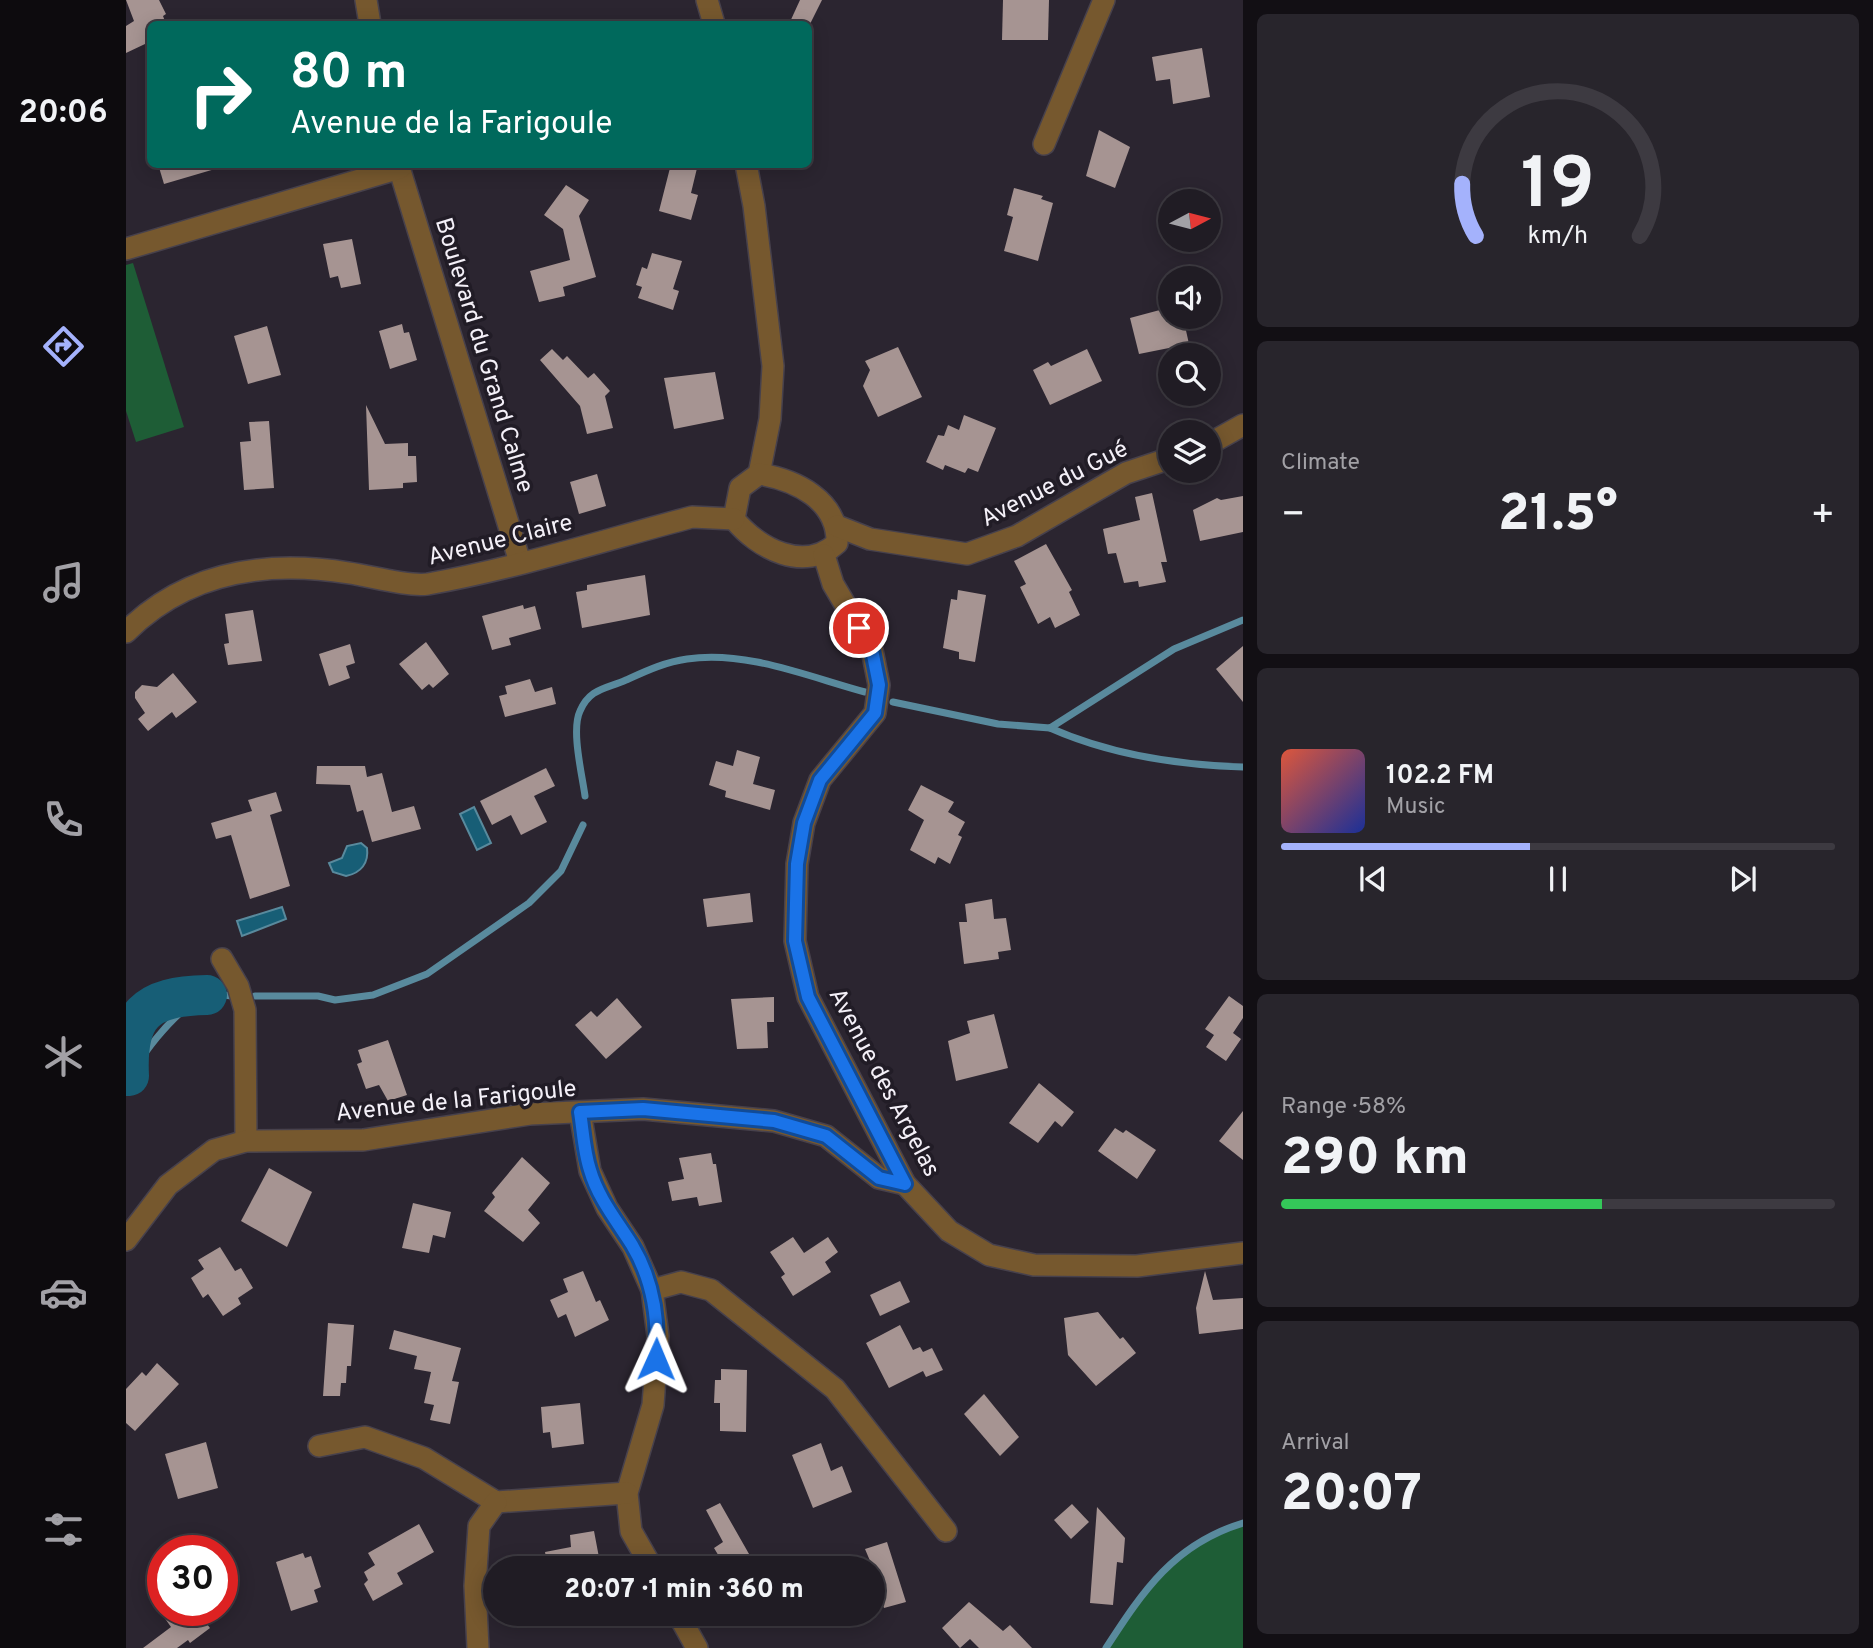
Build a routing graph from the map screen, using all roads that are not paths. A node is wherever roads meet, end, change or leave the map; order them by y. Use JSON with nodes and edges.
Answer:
{"nodes":[{"id":1,"x":366,"y":0,"type":"edge"},
{"id":2,"x":707,"y":0,"type":"edge"},
{"id":3,"x":1104,"y":0,"type":"edge"},
{"id":4,"x":370,"y":21,"type":"edge"},
{"id":5,"x":713,"y":21,"type":"edge"},
{"id":6,"x":1044,"y":144,"type":"dead end"},
{"id":7,"x":392,"y":168,"type":"edge"},
{"id":8,"x":400,"y":168,"type":"edge"},
{"id":9,"x":747,"y":168,"type":"edge"},
{"id":10,"x":126,"y":246,"type":"edge"},
{"id":11,"x":1243,"y":425,"type":"edge"},
{"id":12,"x":1221,"y":437,"type":"edge"},
{"id":13,"x":1158,"y":462,"type":"edge"},
{"id":14,"x":758,"y":474,"type":"junction"},
{"id":15,"x":734,"y":519,"type":"junction"},
{"id":16,"x":837,"y":526,"type":"junction"},
{"id":17,"x":824,"y":555,"type":"junction"},
{"id":18,"x":520,"y":562,"type":"junction"},
{"id":19,"x":126,"y":632,"type":"edge"},
{"id":20,"x":222,"y":959,"type":"dead end"},
{"id":21,"x":580,"y":1112,"type":"junction"},
{"id":22,"x":246,"y":1141,"type":"junction"},
{"id":23,"x":905,"y":1184,"type":"junction"},
{"id":24,"x":126,"y":1240,"type":"edge"},
{"id":25,"x":1243,"y":1253,"type":"edge"},
{"id":26,"x":652,"y":1290,"type":"junction"},
{"id":27,"x":319,"y":1446,"type":"dead end"},
{"id":28,"x":627,"y":1493,"type":"junction"},
{"id":29,"x":496,"y":1502,"type":"junction"},
{"id":30,"x":946,"y":1531,"type":"dead end"},
{"id":31,"x":645,"y":1556,"type":"edge"},
{"id":32,"x":685,"y":1626,"type":"edge"},
{"id":33,"x":478,"y":1648,"type":"edge"},
{"id":34,"x":697,"y":1648,"type":"edge"}],
"edges":[{"from":1,"to":4,"type":"street"},
{"from":2,"to":5,"type":"street"},
{"from":3,"to":6,"type":"street"},
{"from":7,"to":10,"type":"street"},
{"from":8,"to":18,"type":"street","name":"Boulevard du Grand Calme"},
{"from":9,"to":14,"type":"street"},
{"from":11,"to":12,"type":"street"},
{"from":13,"to":16,"type":"street","name":"Avenue du Gué"},
{"from":14,"to":15,"type":"street"},
{"from":14,"to":16,"type":"street"},
{"from":15,"to":17,"type":"street"},
{"from":15,"to":18,"type":"street","name":"Avenue Claire"},
{"from":16,"to":17,"type":"street"},
{"from":17,"to":23,"type":"street","name":"Avenue des Argelas"},
{"from":18,"to":19,"type":"street","name":"Avenue Claire"},
{"from":20,"to":22,"type":"street"},
{"from":21,"to":22,"type":"street","name":"Avenue de la Farigoule"},
{"from":21,"to":23,"type":"street","name":"Avenue de la Farigoule"},
{"from":21,"to":26,"type":"street"},
{"from":22,"to":24,"type":"street","name":"Avenue de la Farigoule"},
{"from":23,"to":25,"type":"street","name":"Avenue des Argelas"},
{"from":26,"to":28,"type":"street"},
{"from":26,"to":30,"type":"street"},
{"from":27,"to":29,"type":"street"},
{"from":28,"to":29,"type":"street"},
{"from":28,"to":31,"type":"street"},
{"from":29,"to":33,"type":"street"},
{"from":32,"to":34,"type":"street"}]}
